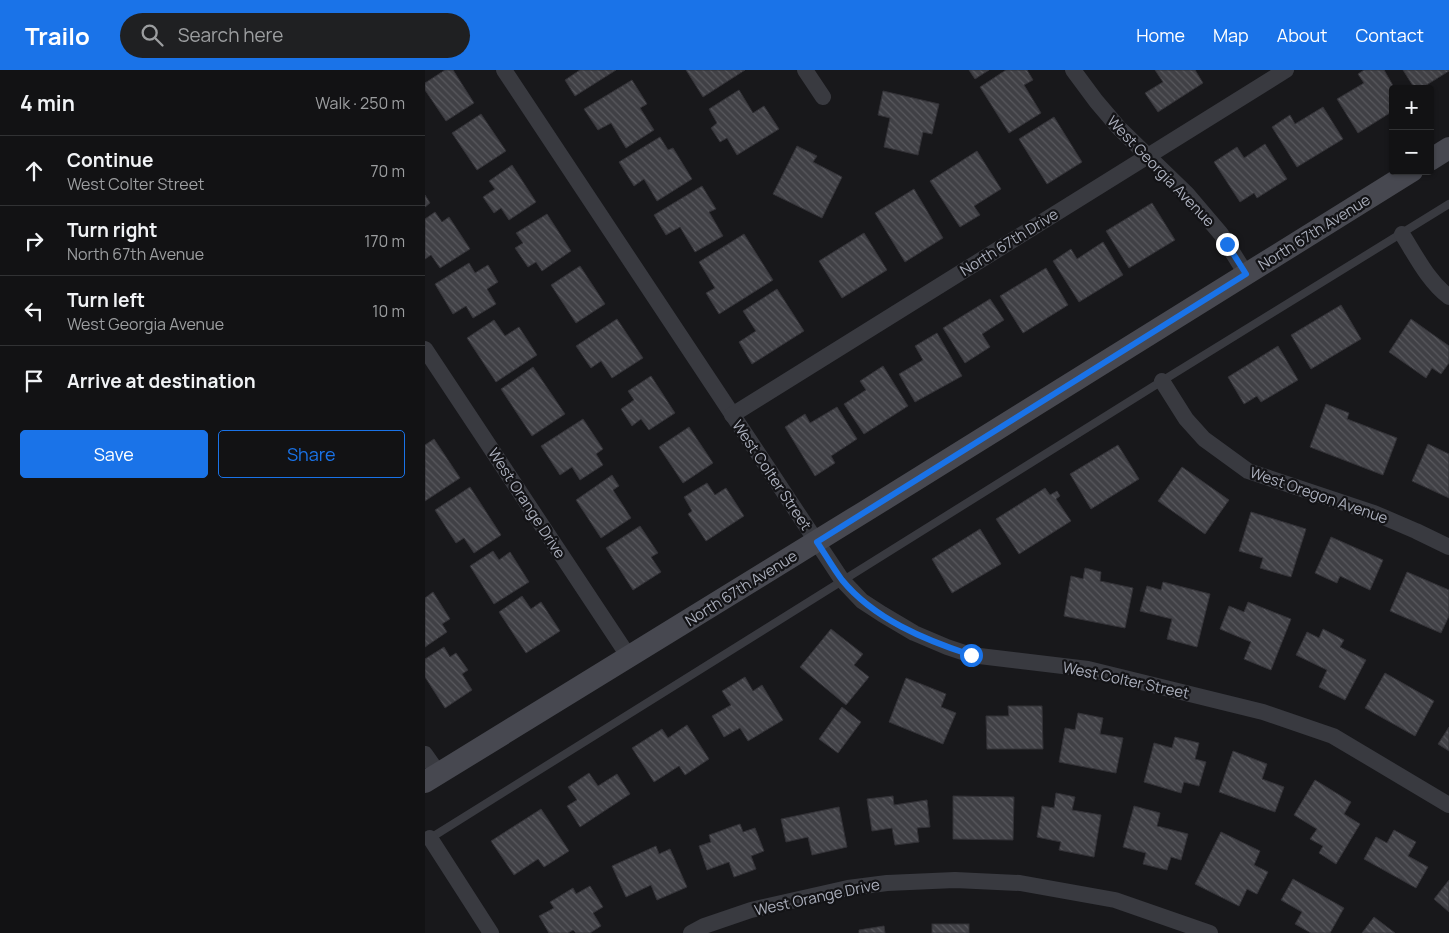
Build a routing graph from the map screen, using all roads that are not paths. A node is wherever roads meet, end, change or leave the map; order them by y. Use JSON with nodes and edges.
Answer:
{"nodes":[{"id":1,"x":504,"y":70,"type":"edge"},
{"id":2,"x":805,"y":70,"type":"edge"},
{"id":3,"x":1073,"y":70,"type":"edge"},
{"id":4,"x":1286,"y":70,"type":"edge"},
{"id":5,"x":823,"y":97,"type":"dead end"},
{"id":6,"x":1449,"y":148,"type":"edge"},
{"id":7,"x":1148,"y":155,"type":"junction"},
{"id":8,"x":1434,"y":157,"type":"edge"},
{"id":9,"x":1406,"y":175,"type":"edge"},
{"id":10,"x":1449,"y":204,"type":"edge"},
{"id":11,"x":1402,"y":234,"type":"junction"},
{"id":12,"x":1246,"y":274,"type":"junction"},
{"id":13,"x":1449,"y":298,"type":"edge"},
{"id":14,"x":425,"y":348,"type":"edge"},
{"id":15,"x":1162,"y":381,"type":"junction"},
{"id":16,"x":732,"y":415,"type":"junction"},
{"id":17,"x":817,"y":542,"type":"junction"},
{"id":18,"x":1449,"y":547,"type":"edge"},
{"id":19,"x":842,"y":580,"type":"junction"},
{"id":20,"x":629,"y":658,"type":"junction"},
{"id":21,"x":425,"y":754,"type":"edge"},
{"id":22,"x":432,"y":778,"type":"edge"},
{"id":23,"x":1449,"y":805,"type":"edge"},
{"id":24,"x":428,"y":840,"type":"edge"},
{"id":25,"x":491,"y":933,"type":"edge"},
{"id":26,"x":691,"y":933,"type":"edge"},
{"id":27,"x":1210,"y":933,"type":"edge"}],
"edges":[{"from":1,"to":16,"type":"street","name":"West Colter Street"},
{"from":2,"to":5,"type":"street"},
{"from":3,"to":7,"type":"street","name":"West Georgia Avenue"},
{"from":4,"to":7,"type":"street","name":"North 67th Drive"},
{"from":6,"to":8,"type":"main road"},
{"from":7,"to":12,"type":"street","name":"West Georgia Avenue"},
{"from":7,"to":16,"type":"street","name":"North 67th Drive"},
{"from":9,"to":12,"type":"main road","name":"North 67th Avenue"},
{"from":10,"to":11,"type":"lane"},
{"from":11,"to":13,"type":"street"},
{"from":11,"to":15,"type":"lane"},
{"from":12,"to":17,"type":"main road","name":"North 67th Avenue"},
{"from":14,"to":20,"type":"street","name":"West Orange Drive"},
{"from":15,"to":18,"type":"street","name":"West Oregon Avenue"},
{"from":15,"to":19,"type":"lane"},
{"from":16,"to":17,"type":"street","name":"West Colter Street"},
{"from":17,"to":19,"type":"street","name":"West Colter Street"},
{"from":17,"to":20,"type":"main road","name":"North 67th Avenue"},
{"from":19,"to":23,"type":"street","name":"West Colter Street"},
{"from":19,"to":24,"type":"lane"},
{"from":20,"to":22,"type":"main road","name":"North 67th Avenue"},
{"from":21,"to":22,"type":"street"},
{"from":24,"to":25,"type":"street"},
{"from":26,"to":27,"type":"street","name":"West Orange Drive"}]}
